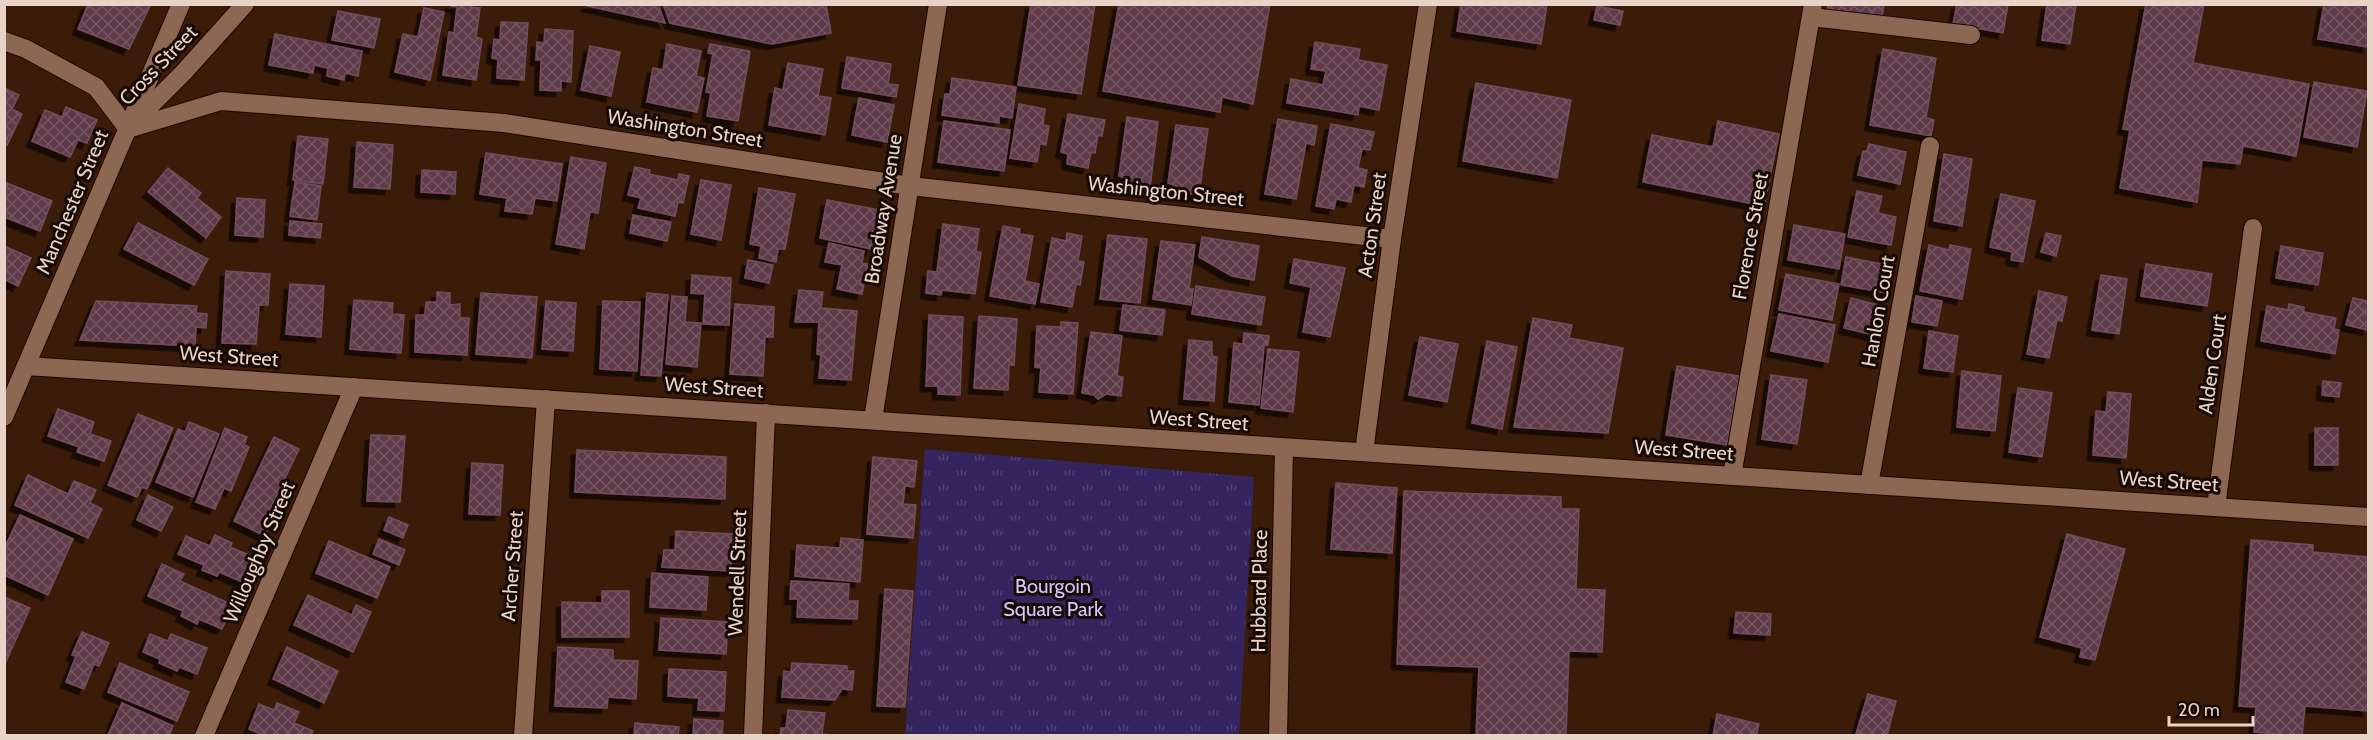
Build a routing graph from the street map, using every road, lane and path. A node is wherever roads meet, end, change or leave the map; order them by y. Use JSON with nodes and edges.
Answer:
{"nodes":[{"id":1,"x":181,"y":4,"type":"edge"},
{"id":2,"x":245,"y":4,"type":"edge"},
{"id":3,"x":938,"y":4,"type":"edge"},
{"id":4,"x":1428,"y":4,"type":"edge"},
{"id":5,"x":1812,"y":11,"type":"edge"},
{"id":6,"x":1971,"y":35,"type":"dead end"},
{"id":7,"x":4,"y":41,"type":"edge"},
{"id":8,"x":128,"y":129,"type":"junction"},
{"id":9,"x":1930,"y":146,"type":"dead end"},
{"id":10,"x":910,"y":186,"type":"junction"},
{"id":11,"x":2253,"y":228,"type":"dead end"},
{"id":12,"x":1392,"y":239,"type":"junction"},
{"id":13,"x":26,"y":366,"type":"junction"},
{"id":14,"x":354,"y":387,"type":"junction"},
{"id":15,"x":546,"y":399,"type":"junction"},
{"id":16,"x":766,"y":413,"type":"junction"},
{"id":17,"x":4,"y":417,"type":"edge"},
{"id":18,"x":873,"y":420,"type":"junction"},
{"id":19,"x":1284,"y":448,"type":"junction"},
{"id":20,"x":1364,"y":452,"type":"junction"},
{"id":21,"x":1732,"y":476,"type":"junction"},
{"id":22,"x":1869,"y":485,"type":"junction"},
{"id":23,"x":2216,"y":507,"type":"junction"},
{"id":24,"x":2368,"y":517,"type":"edge"},
{"id":25,"x":204,"y":735,"type":"edge"},
{"id":26,"x":523,"y":735,"type":"edge"},
{"id":27,"x":753,"y":735,"type":"edge"},
{"id":28,"x":1278,"y":735,"type":"edge"}],
"edges":[{"from":1,"to":8,"type":"street","name":"Manchester Street"},
{"from":2,"to":8,"type":"street","name":"Cross Street"},
{"from":3,"to":10,"type":"street","name":"Broadway Avenue"},
{"from":4,"to":12,"type":"street","name":"Acton Street"},
{"from":5,"to":6,"type":"street"},
{"from":5,"to":21,"type":"street","name":"Florence Street"},
{"from":7,"to":8,"type":"street"},
{"from":8,"to":10,"type":"street","name":"Washington Street"},
{"from":8,"to":13,"type":"street","name":"Manchester Street"},
{"from":9,"to":22,"type":"street","name":"Hanlon Court"},
{"from":10,"to":12,"type":"street","name":"Washington Street"},
{"from":10,"to":18,"type":"street","name":"Broadway Avenue"},
{"from":11,"to":23,"type":"street","name":"Alden Court"},
{"from":12,"to":20,"type":"street","name":"Acton Street"},
{"from":13,"to":14,"type":"street","name":"West Street"},
{"from":13,"to":17,"type":"street","name":"Manchester Street"},
{"from":14,"to":15,"type":"street","name":"West Street"},
{"from":14,"to":25,"type":"street","name":"Willoughby Street"},
{"from":15,"to":16,"type":"street","name":"West Street"},
{"from":15,"to":26,"type":"street","name":"Archer Street"},
{"from":16,"to":18,"type":"street","name":"West Street"},
{"from":16,"to":27,"type":"street","name":"Wendell Street"},
{"from":18,"to":19,"type":"street","name":"West Street"},
{"from":19,"to":20,"type":"street","name":"West Street"},
{"from":19,"to":28,"type":"street","name":"Hubbard Place"},
{"from":20,"to":21,"type":"street","name":"West Street"},
{"from":21,"to":22,"type":"street","name":"West Street"},
{"from":22,"to":23,"type":"street","name":"West Street"},
{"from":23,"to":24,"type":"street","name":"West Street"}]}
